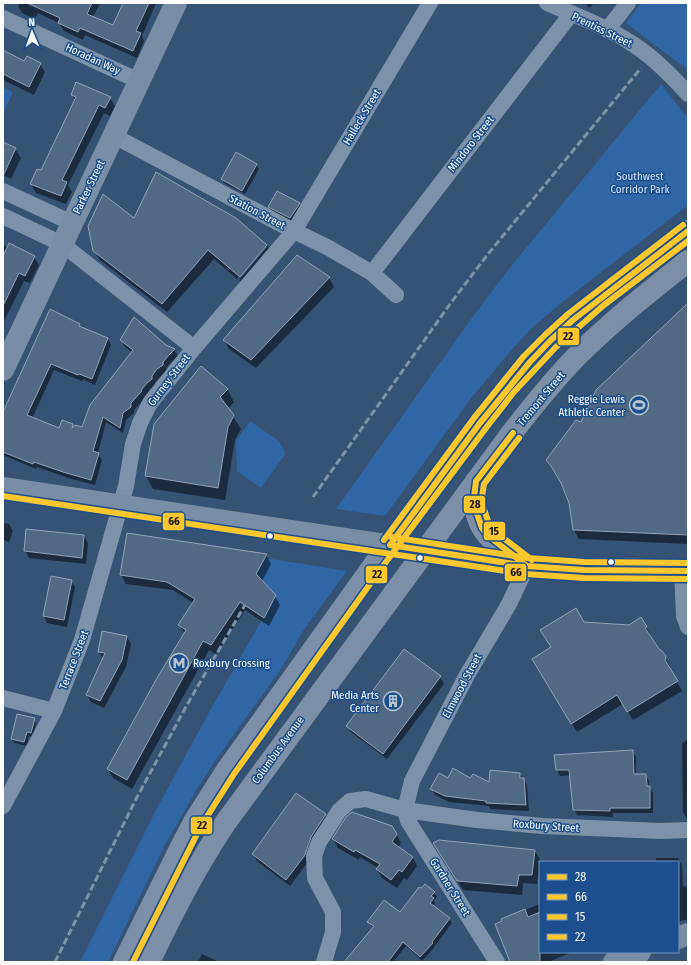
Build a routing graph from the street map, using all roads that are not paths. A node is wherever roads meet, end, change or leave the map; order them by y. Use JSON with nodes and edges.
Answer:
{"nodes":[{"id":1,"x":176,"y":3,"type":"edge"},
{"id":2,"x":430,"y":3,"type":"edge"},
{"id":3,"x":548,"y":3,"type":"edge"},
{"id":4,"x":628,"y":3,"type":"edge"},
{"id":5,"x":571,"y":14,"type":"junction"},
{"id":6,"x":3,"y":18,"type":"edge"},
{"id":7,"x":607,"y":30,"type":"junction"},
{"id":8,"x":139,"y":81,"type":"junction"},
{"id":9,"x":688,"y":94,"type":"edge"},
{"id":10,"x":114,"y":136,"type":"junction"},
{"id":11,"x":3,"y":191,"type":"edge"},
{"id":12,"x":3,"y":216,"type":"edge"},
{"id":13,"x":72,"y":223,"type":"junction"},
{"id":14,"x":294,"y":231,"type":"junction"},
{"id":15,"x":688,"y":231,"type":"edge"},
{"id":16,"x":62,"y":244,"type":"junction"},
{"id":17,"x":688,"y":261,"type":"edge"},
{"id":18,"x":372,"y":273,"type":"junction"},
{"id":19,"x":396,"y":295,"type":"dead end"},
{"id":20,"x":194,"y":348,"type":"junction"},
{"id":21,"x":3,"y":370,"type":"edge"},
{"id":22,"x":476,"y":481,"type":"junction"},
{"id":23,"x":3,"y":488,"type":"edge"},
{"id":24,"x":120,"y":505,"type":"junction"},
{"id":25,"x":390,"y":545,"type":"junction"},
{"id":26,"x":426,"y":550,"type":"junction"},
{"id":27,"x":527,"y":566,"type":"junction"},
{"id":28,"x":685,"y":571,"type":"edge"},
{"id":29,"x":688,"y":627,"type":"edge"},
{"id":30,"x":3,"y":698,"type":"edge"},
{"id":31,"x":54,"y":711,"type":"junction"},
{"id":32,"x":3,"y":806,"type":"edge"},
{"id":33,"x":405,"y":810,"type":"junction"},
{"id":34,"x":688,"y":830,"type":"edge"},
{"id":35,"x":638,"y":953,"type":"edge"},
{"id":36,"x":642,"y":953,"type":"edge"},
{"id":37,"x":124,"y":962,"type":"edge"},
{"id":38,"x":149,"y":962,"type":"edge"},
{"id":39,"x":324,"y":962,"type":"edge"},
{"id":40,"x":497,"y":962,"type":"edge"},
{"id":41,"x":614,"y":962,"type":"edge"},
{"id":42,"x":647,"y":962,"type":"edge"}],
"edges":[{"from":1,"to":8,"type":"main road","name":"Parker Street"},
{"from":2,"to":14,"type":"street","name":"Halleck Street"},
{"from":3,"to":5,"type":"street","name":"Prentiss Street"},
{"from":4,"to":7,"type":"street"},
{"from":5,"to":7,"type":"street","name":"Prentiss Street"},
{"from":5,"to":18,"type":"street","name":"Mindoro Street"},
{"from":6,"to":8,"type":"street","name":"Horadan Way"},
{"from":7,"to":9,"type":"street","name":"Prentiss Street"},
{"from":8,"to":10,"type":"main road","name":"Parker Street"},
{"from":10,"to":13,"type":"main road","name":"Parker Street"},
{"from":10,"to":14,"type":"street","name":"Station Street"},
{"from":11,"to":13,"type":"street"},
{"from":12,"to":16,"type":"street","name":"Gurney Street"},
{"from":13,"to":16,"type":"main road","name":"Parker Street"},
{"from":14,"to":18,"type":"street","name":"Station Street"},
{"from":14,"to":20,"type":"street","name":"Gurney Street"},
{"from":15,"to":25,"type":"main road"},
{"from":16,"to":20,"type":"street","name":"Gurney Street"},
{"from":16,"to":21,"type":"main road","name":"Parker Street"},
{"from":17,"to":22,"type":"main road","name":"Tremont Street"},
{"from":18,"to":19,"type":"street","name":"Station Street"},
{"from":20,"to":24,"type":"street","name":"Gurney Street"},
{"from":22,"to":26,"type":"main road","name":"Tremont Street"},
{"from":22,"to":27,"type":"main road"},
{"from":23,"to":24,"type":"main road"},
{"from":24,"to":25,"type":"main road"},
{"from":24,"to":31,"type":"street","name":"Terrace Street"},
{"from":25,"to":26,"type":"main road"},
{"from":25,"to":37,"type":"main road"},
{"from":26,"to":27,"type":"main road"},
{"from":26,"to":38,"type":"main road","name":"Columbus Avenue"},
{"from":27,"to":28,"type":"main road"},
{"from":27,"to":33,"type":"street","name":"Elmwood Street"},
{"from":28,"to":29,"type":"street"},
{"from":30,"to":31,"type":"street"},
{"from":31,"to":32,"type":"street","name":"Terrace Street"},
{"from":33,"to":34,"type":"street","name":"Roxbury Street"},
{"from":33,"to":39,"type":"street","name":"Roxbury Street"},
{"from":33,"to":40,"type":"street","name":"Gardner Street"},
{"from":35,"to":41,"type":"main road"},
{"from":36,"to":42,"type":"street"}]}
